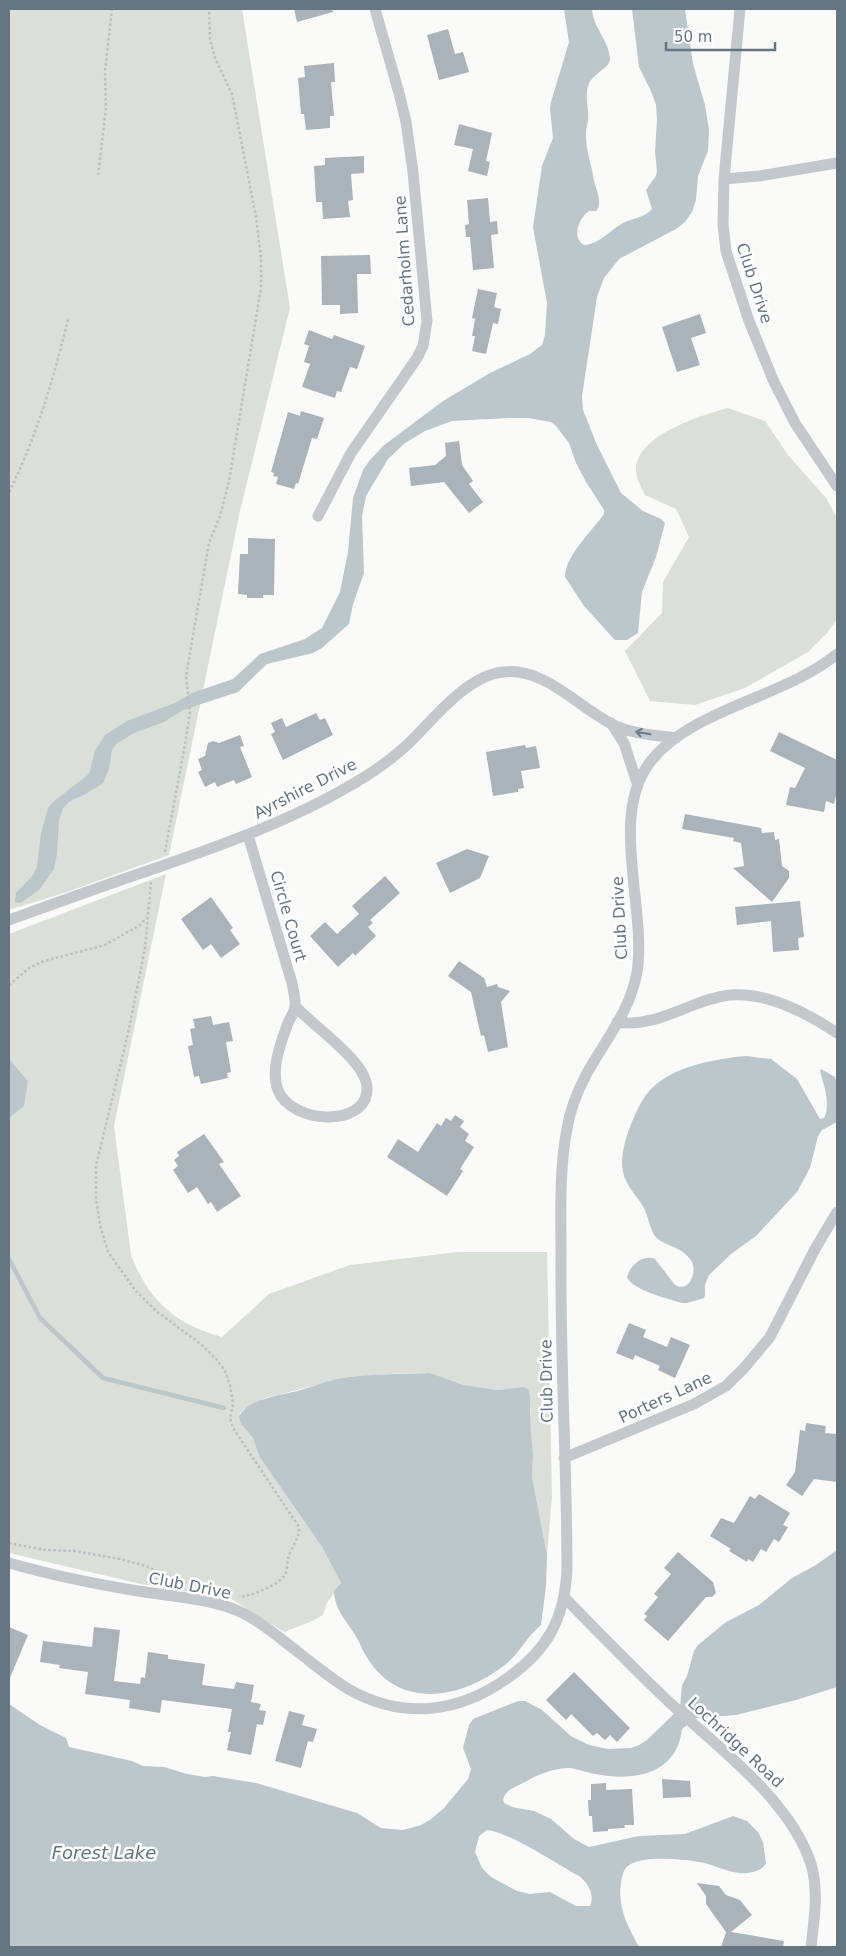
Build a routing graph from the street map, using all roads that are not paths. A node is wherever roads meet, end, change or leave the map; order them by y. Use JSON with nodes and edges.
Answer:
{"nodes":[{"id":1,"x":375,"y":9,"type":"edge"},
{"id":2,"x":740,"y":9,"type":"edge"},
{"id":3,"x":837,"y":163,"type":"edge"},
{"id":4,"x":724,"y":179,"type":"junction"},
{"id":5,"x":837,"y":486,"type":"edge"},
{"id":6,"x":318,"y":516,"type":"dead end"},
{"id":7,"x":837,"y":654,"type":"edge"},
{"id":8,"x":610,"y":724,"type":"junction"},
{"id":9,"x":676,"y":738,"type":"junction"},
{"id":10,"x":637,"y":783,"type":"junction"},
{"id":11,"x":248,"y":835,"type":"junction"},
{"id":12,"x":9,"y":920,"type":"edge"},
{"id":13,"x":295,"y":1006,"type":"junction"},
{"id":14,"x":617,"y":1022,"type":"junction"},
{"id":15,"x":837,"y":1033,"type":"edge"},
{"id":16,"x":837,"y":1212,"type":"edge"},
{"id":17,"x":564,"y":1458,"type":"junction"},
{"id":18,"x":9,"y":1563,"type":"edge"},
{"id":19,"x":564,"y":1597,"type":"junction"},
{"id":20,"x":811,"y":1947,"type":"edge"}],
"edges":[{"from":1,"to":6,"type":"street","name":"Cedarholm Lane"},
{"from":2,"to":4,"type":"street","name":"Club Drive"},
{"from":3,"to":4,"type":"street"},
{"from":4,"to":5,"type":"street","name":"Club Drive"},
{"from":7,"to":9,"type":"street","name":"Club Drive"},
{"from":9,"to":8,"type":"street","name":"Ayrshire Drive","one_way":true},
{"from":8,"to":10,"type":"street","name":"Ayrshire Drive"},
{"from":8,"to":11,"type":"street","name":"Ayrshire Drive"},
{"from":9,"to":10,"type":"street","name":"Club Drive"},
{"from":10,"to":14,"type":"street","name":"Club Drive"},
{"from":11,"to":12,"type":"street","name":"Ayrshire Drive"},
{"from":11,"to":13,"type":"street","name":"Circle Court"},
{"from":13,"to":13,"type":"street","name":"Circle Court"},
{"from":14,"to":15,"type":"street"},
{"from":14,"to":17,"type":"street","name":"Club Drive"},
{"from":16,"to":17,"type":"street","name":"Porters Lane"},
{"from":17,"to":19,"type":"street","name":"Club Drive"},
{"from":18,"to":19,"type":"street","name":"Club Drive"},
{"from":19,"to":20,"type":"street","name":"Lochridge Road"}]}
